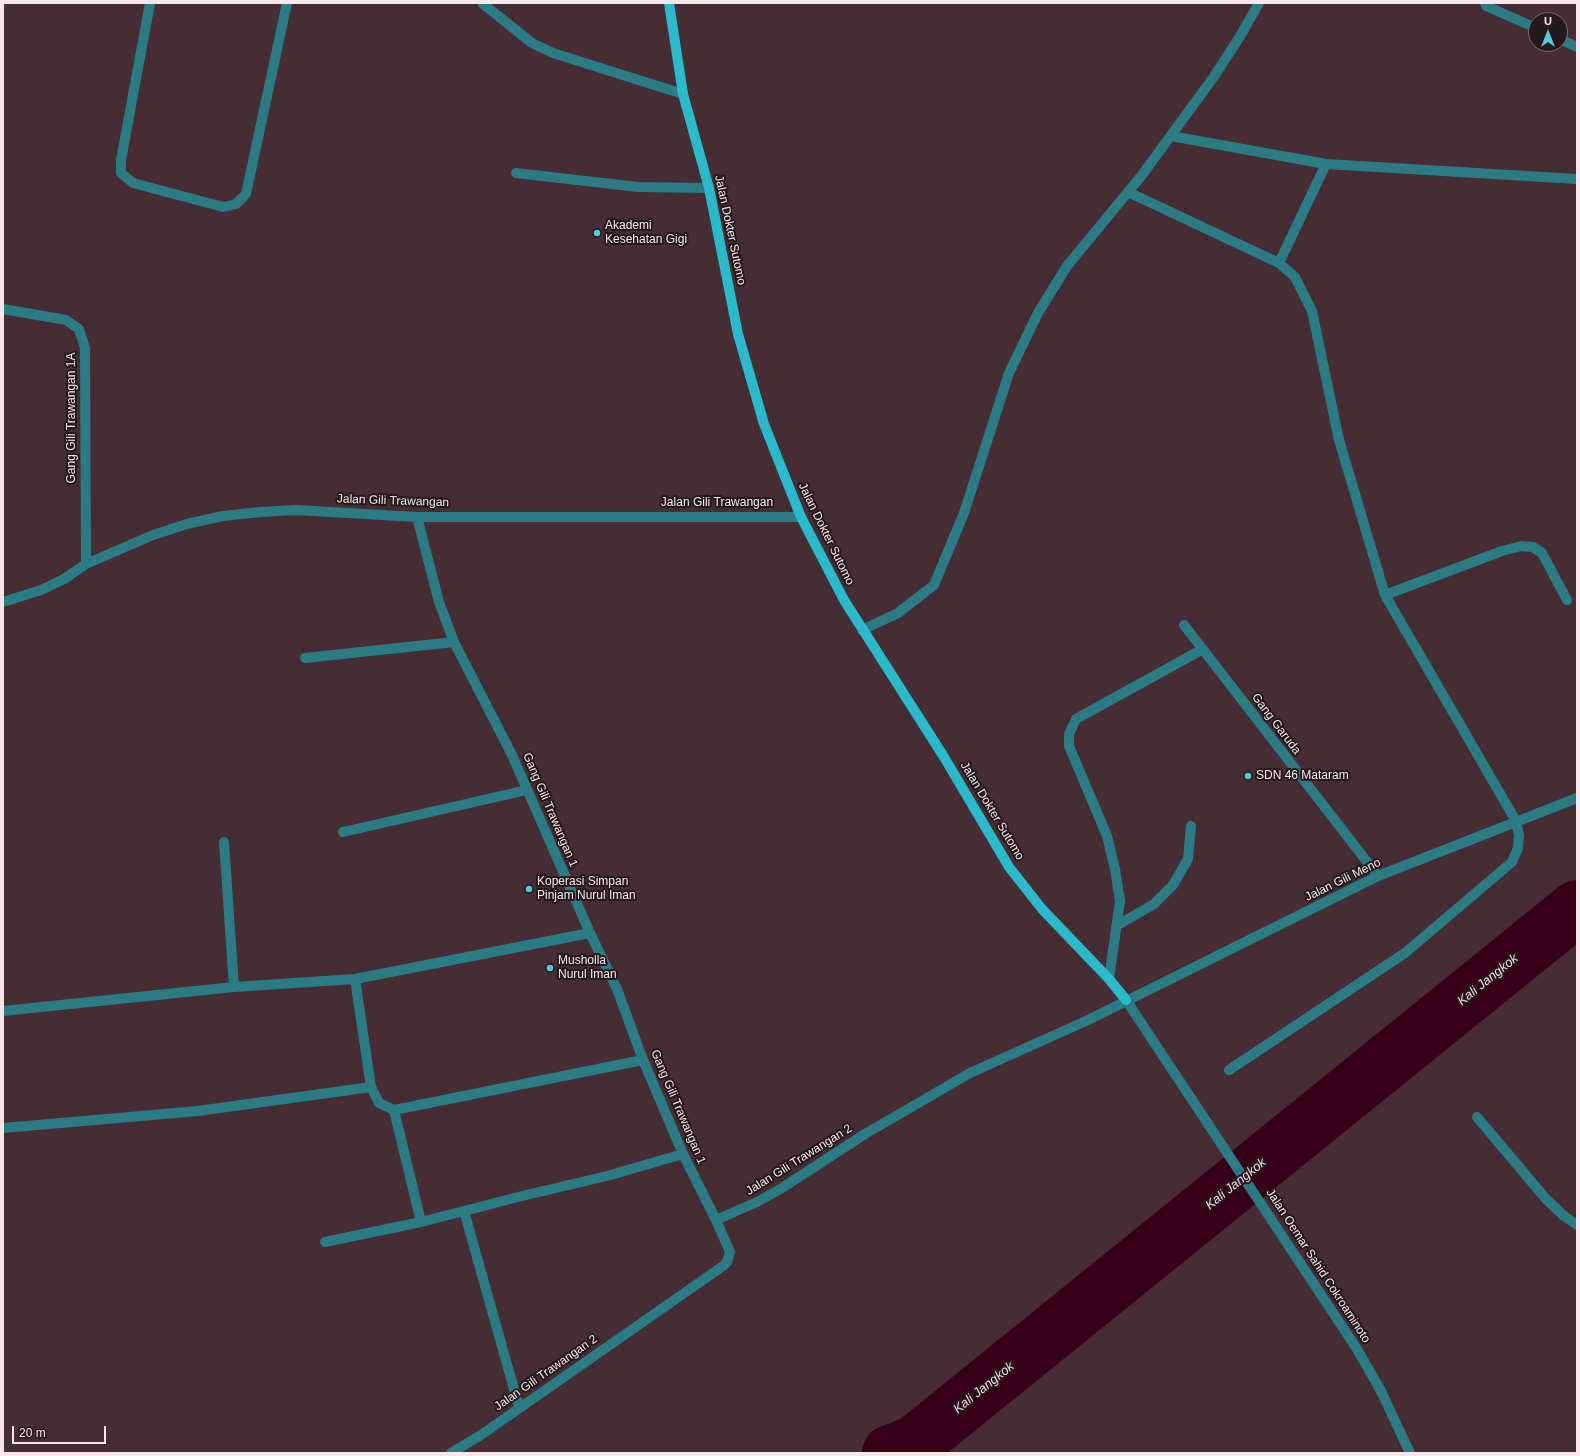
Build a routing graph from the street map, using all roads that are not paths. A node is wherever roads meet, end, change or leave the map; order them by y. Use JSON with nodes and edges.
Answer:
{"nodes":[{"id":1,"x":150,"y":3,"type":"edge"},
{"id":2,"x":287,"y":3,"type":"edge"},
{"id":3,"x":482,"y":3,"type":"edge"},
{"id":4,"x":669,"y":3,"type":"edge"},
{"id":5,"x":1259,"y":3,"type":"edge"},
{"id":6,"x":1484,"y":3,"type":"edge"},
{"id":7,"x":1528,"y":24,"type":"edge"},
{"id":8,"x":683,"y":94,"type":"junction"},
{"id":9,"x":1171,"y":136,"type":"junction"},
{"id":10,"x":1326,"y":164,"type":"junction"},
{"id":11,"x":516,"y":174,"type":"dead end"},
{"id":12,"x":1577,"y":179,"type":"edge"},
{"id":13,"x":709,"y":188,"type":"junction"},
{"id":14,"x":1128,"y":192,"type":"junction"},
{"id":15,"x":1279,"y":263,"type":"junction"},
{"id":16,"x":3,"y":309,"type":"edge"},
{"id":17,"x":417,"y":517,"type":"junction"},
{"id":18,"x":801,"y":517,"type":"junction"},
{"id":19,"x":86,"y":564,"type":"junction"},
{"id":20,"x":1385,"y":595,"type":"junction"},
{"id":21,"x":1567,"y":600,"type":"dead end"},
{"id":22,"x":3,"y":602,"type":"edge"},
{"id":23,"x":1184,"y":625,"type":"dead end"},
{"id":24,"x":862,"y":630,"type":"junction"},
{"id":25,"x":454,"y":642,"type":"junction"},
{"id":26,"x":1203,"y":649,"type":"junction"},
{"id":27,"x":305,"y":658,"type":"dead end"},
{"id":28,"x":527,"y":790,"type":"junction"},
{"id":29,"x":1577,"y":798,"type":"edge"},
{"id":30,"x":1516,"y":821,"type":"junction"},
{"id":31,"x":1191,"y":826,"type":"dead end"},
{"id":32,"x":343,"y":832,"type":"dead end"},
{"id":33,"x":224,"y":842,"type":"dead end"},
{"id":34,"x":1378,"y":876,"type":"junction"},
{"id":35,"x":1116,"y":926,"type":"junction"},
{"id":36,"x":590,"y":933,"type":"junction"},
{"id":37,"x":355,"y":980,"type":"junction"},
{"id":38,"x":1109,"y":980,"type":"junction"},
{"id":39,"x":234,"y":987,"type":"junction"},
{"id":40,"x":1126,"y":1000,"type":"junction"},
{"id":41,"x":3,"y":1011,"type":"edge"},
{"id":42,"x":643,"y":1060,"type":"junction"},
{"id":43,"x":1229,"y":1070,"type":"dead end"},
{"id":44,"x":371,"y":1087,"type":"junction"},
{"id":45,"x":394,"y":1110,"type":"junction"},
{"id":46,"x":1476,"y":1117,"type":"dead end"},
{"id":47,"x":3,"y":1128,"type":"edge"},
{"id":48,"x":683,"y":1154,"type":"junction"},
{"id":49,"x":464,"y":1211,"type":"junction"},
{"id":50,"x":716,"y":1220,"type":"junction"},
{"id":51,"x":421,"y":1222,"type":"junction"},
{"id":52,"x":1577,"y":1225,"type":"edge"},
{"id":53,"x":325,"y":1242,"type":"dead end"},
{"id":54,"x":519,"y":1407,"type":"junction"},
{"id":55,"x":451,"y":1453,"type":"edge"},
{"id":56,"x":1410,"y":1453,"type":"edge"}],
"edges":[{"from":1,"to":2,"type":"street"},
{"from":3,"to":8,"type":"street"},
{"from":4,"to":8,"type":"main road","name":"Jalan Dokter Sutomo"},
{"from":5,"to":9,"type":"street"},
{"from":6,"to":7,"type":"street"},
{"from":8,"to":13,"type":"main road","name":"Jalan Dokter Sutomo"},
{"from":9,"to":10,"type":"street"},
{"from":9,"to":14,"type":"street"},
{"from":10,"to":12,"type":"street"},
{"from":10,"to":15,"type":"street"},
{"from":11,"to":13,"type":"street"},
{"from":13,"to":18,"type":"main road","name":"Jalan Dokter Sutomo"},
{"from":14,"to":15,"type":"street"},
{"from":14,"to":24,"type":"street"},
{"from":15,"to":20,"type":"street"},
{"from":16,"to":19,"type":"street","name":"Gang Gili Trawangan 1A"},
{"from":17,"to":18,"type":"street","name":"Jalan Gili Trawangan"},
{"from":17,"to":19,"type":"street","name":"Jalan Gili Trawangan"},
{"from":17,"to":25,"type":"street","name":"Gang Gili Trawangan 1"},
{"from":18,"to":24,"type":"main road","name":"Jalan Dokter Sutomo"},
{"from":19,"to":22,"type":"street","name":"Jalan Gili Trawangan"},
{"from":20,"to":21,"type":"street"},
{"from":20,"to":30,"type":"street"},
{"from":23,"to":26,"type":"street","name":"Gang Garuda"},
{"from":24,"to":38,"type":"main road","name":"Jalan Dokter Sutomo"},
{"from":25,"to":27,"type":"street"},
{"from":25,"to":28,"type":"street","name":"Gang Gili Trawangan 1"},
{"from":26,"to":34,"type":"street","name":"Gang Garuda"},
{"from":26,"to":35,"type":"street"},
{"from":28,"to":32,"type":"street"},
{"from":28,"to":36,"type":"street","name":"Gang Gili Trawangan 1"},
{"from":29,"to":30,"type":"street","name":"Jalan Gili Meno"},
{"from":30,"to":34,"type":"street","name":"Jalan Gili Meno"},
{"from":30,"to":43,"type":"street"},
{"from":31,"to":35,"type":"street"},
{"from":33,"to":39,"type":"street"},
{"from":34,"to":40,"type":"street","name":"Jalan Gili Meno"},
{"from":35,"to":38,"type":"street"},
{"from":36,"to":37,"type":"street"},
{"from":36,"to":42,"type":"street","name":"Gang Gili Trawangan 1"},
{"from":37,"to":39,"type":"street"},
{"from":37,"to":44,"type":"street"},
{"from":38,"to":40,"type":"main road","name":"Jalan Dokter Sutomo"},
{"from":39,"to":41,"type":"street"},
{"from":40,"to":50,"type":"street","name":"Jalan Gili Trawangan 2"},
{"from":40,"to":56,"type":"street","name":"Jalan Oemar Sahid Cokroaminoto"},
{"from":42,"to":45,"type":"street"},
{"from":42,"to":48,"type":"street","name":"Gang Gili Trawangan 1"},
{"from":44,"to":45,"type":"street"},
{"from":44,"to":47,"type":"street"},
{"from":45,"to":51,"type":"street"},
{"from":46,"to":52,"type":"street"},
{"from":48,"to":49,"type":"street"},
{"from":48,"to":50,"type":"street","name":"Gang Gili Trawangan 1"},
{"from":49,"to":51,"type":"street"},
{"from":49,"to":54,"type":"street"},
{"from":50,"to":54,"type":"street","name":"Jalan Gili Trawangan 2"},
{"from":51,"to":53,"type":"street"},
{"from":54,"to":55,"type":"street","name":"Jalan Gili Trawangan 2"}]}
